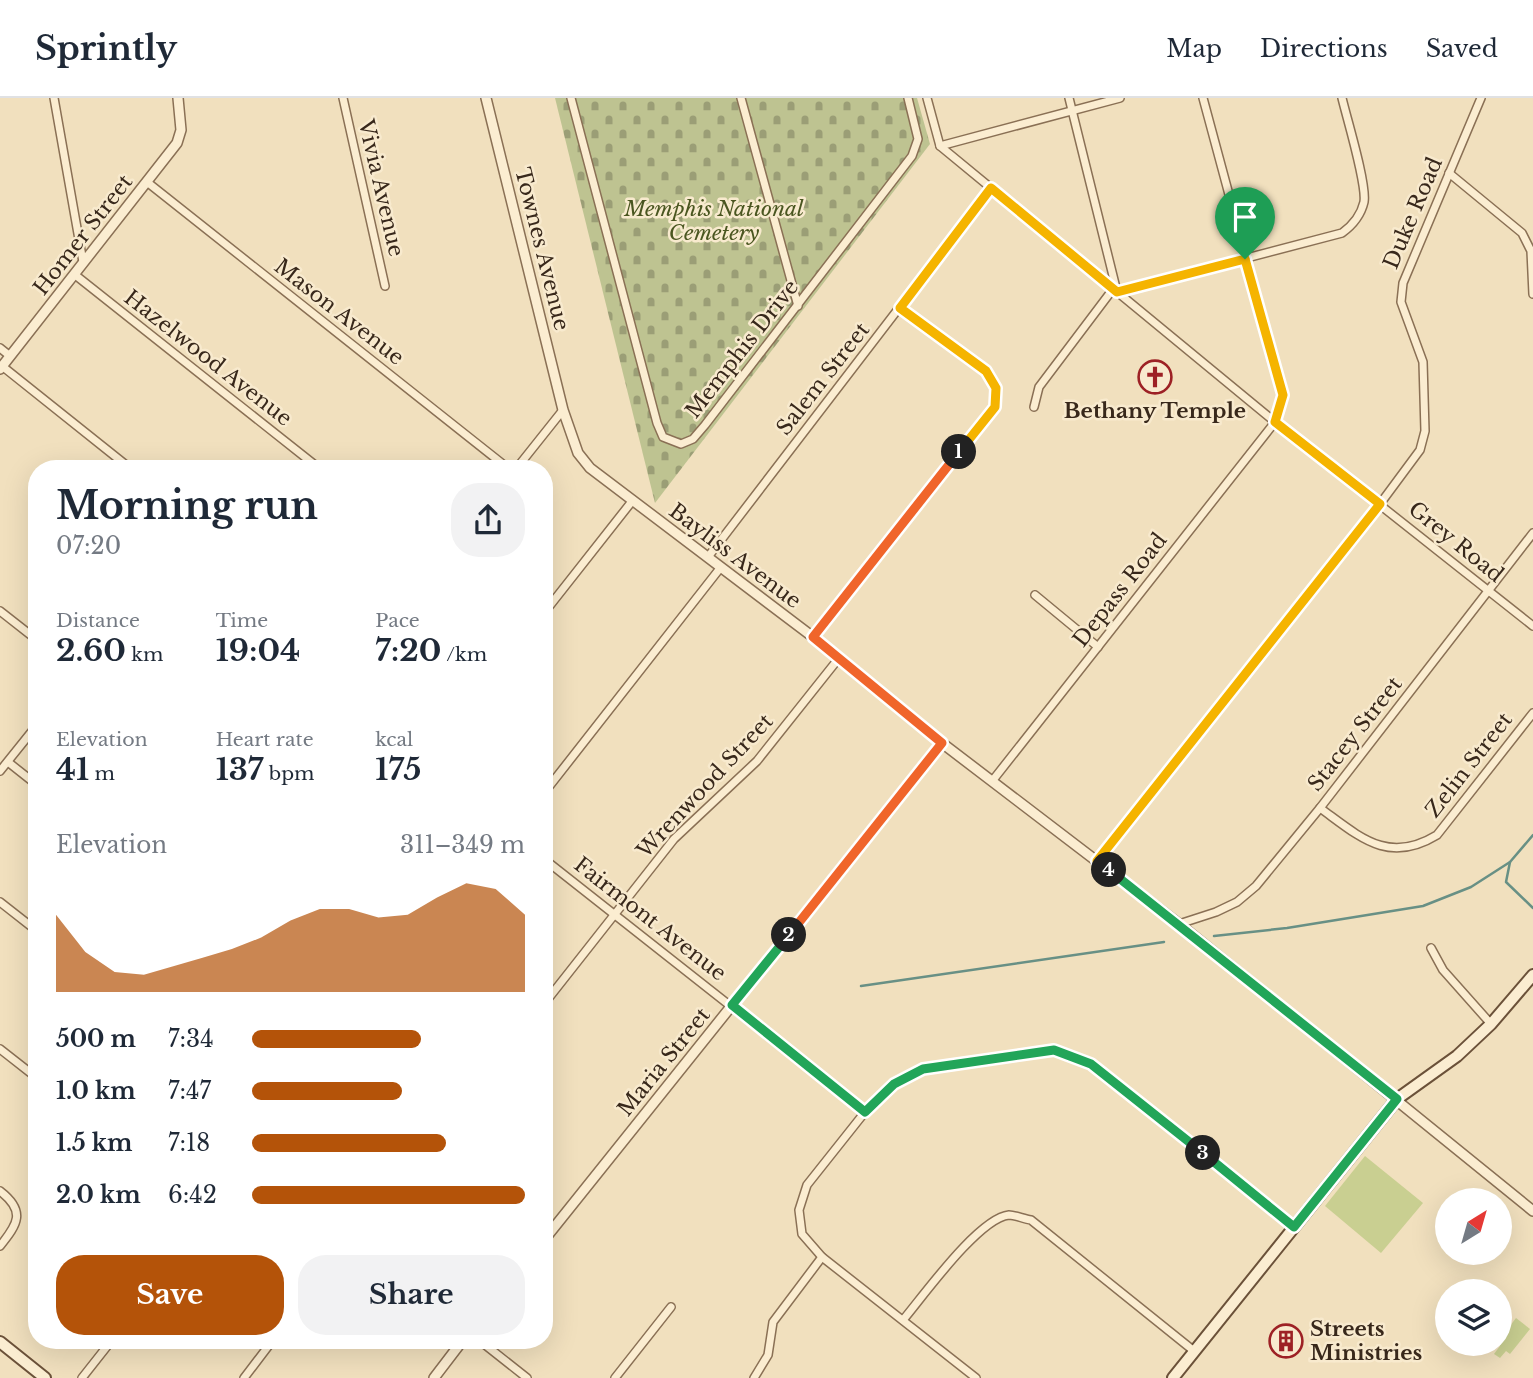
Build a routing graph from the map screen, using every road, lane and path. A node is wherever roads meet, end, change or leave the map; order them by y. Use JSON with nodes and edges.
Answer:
{"nodes":[{"id":1,"x":54,"y":98,"type":"edge"},
{"id":2,"x":178,"y":98,"type":"edge"},
{"id":3,"x":343,"y":98,"type":"edge"},
{"id":4,"x":486,"y":98,"type":"edge"},
{"id":5,"x":571,"y":98,"type":"edge"},
{"id":6,"x":741,"y":98,"type":"edge"},
{"id":7,"x":908,"y":98,"type":"edge"},
{"id":8,"x":927,"y":98,"type":"edge"},
{"id":9,"x":1069,"y":98,"type":"edge"},
{"id":10,"x":1119,"y":98,"type":"edge"},
{"id":11,"x":1203,"y":98,"type":"edge"},
{"id":12,"x":1342,"y":98,"type":"edge"},
{"id":13,"x":1480,"y":98,"type":"edge"},
{"id":14,"x":1072,"y":110,"type":"junction"},
{"id":15,"x":940,"y":146,"type":"junction"},
{"id":16,"x":1449,"y":173,"type":"junction"},
{"id":17,"x":147,"y":182,"type":"junction"},
{"id":18,"x":991,"y":188,"type":"junction"},
{"id":19,"x":1245,"y":259,"type":"junction"},
{"id":20,"x":83,"y":262,"type":"junction"},
{"id":21,"x":74,"y":274,"type":"junction"},
{"id":22,"x":385,"y":286,"type":"dead end"},
{"id":23,"x":1115,"y":290,"type":"junction"},
{"id":24,"x":1533,"y":294,"type":"edge"},
{"id":25,"x":797,"y":306,"type":"junction"},
{"id":26,"x":900,"y":308,"type":"junction"},
{"id":27,"x":0,"y":348,"type":"edge"},
{"id":28,"x":10,"y":356,"type":"junction"},
{"id":29,"x":1,"y":368,"type":"edge"},
{"id":30,"x":1034,"y":407,"type":"dead end"},
{"id":31,"x":563,"y":410,"type":"junction"},
{"id":32,"x":1275,"y":422,"type":"junction"},
{"id":33,"x":119,"y":460,"type":"edge"},
{"id":34,"x":309,"y":460,"type":"edge"},
{"id":35,"x":498,"y":460,"type":"edge"},
{"id":36,"x":523,"y":460,"type":"edge"},
{"id":37,"x":633,"y":500,"type":"junction"},
{"id":38,"x":1380,"y":504,"type":"junction"},
{"id":39,"x":1533,"y":533,"type":"edge"},
{"id":40,"x":708,"y":557,"type":"junction"},
{"id":41,"x":721,"y":567,"type":"junction"},
{"id":42,"x":1488,"y":591,"type":"junction"},
{"id":43,"x":1035,"y":595,"type":"dead end"},
{"id":44,"x":553,"y":601,"type":"edge"},
{"id":45,"x":0,"y":611,"type":"edge"},
{"id":46,"x":1533,"y":626,"type":"edge"},
{"id":47,"x":28,"y":633,"type":"edge"},
{"id":48,"x":813,"y":637,"type":"junction"},
{"id":49,"x":1098,"y":647,"type":"junction"},
{"id":50,"x":839,"y":657,"type":"junction"},
{"id":51,"x":1533,"y":713,"type":"edge"},
{"id":52,"x":28,"y":736,"type":"edge"},
{"id":53,"x":942,"y":743,"type":"junction"},
{"id":54,"x":8,"y":762,"type":"junction"},
{"id":55,"x":0,"y":771,"type":"edge"},
{"id":56,"x":28,"y":778,"type":"edge"},
{"id":57,"x":993,"y":780,"type":"junction"},
{"id":58,"x":553,"y":782,"type":"edge"},
{"id":59,"x":1320,"y":808,"type":"junction"},
{"id":60,"x":1097,"y":861,"type":"junction"},
{"id":61,"x":553,"y":866,"type":"edge"},
{"id":62,"x":0,"y":902,"type":"edge"},
{"id":63,"x":616,"y":915,"type":"junction"},
{"id":64,"x":1179,"y":923,"type":"junction"},
{"id":65,"x":28,"y":924,"type":"edge"},
{"id":66,"x":1431,"y":948,"type":"dead end"},
{"id":67,"x":1531,"y":982,"type":"edge"},
{"id":68,"x":553,"y":993,"type":"edge"},
{"id":69,"x":732,"y":1005,"type":"junction"},
{"id":70,"x":1491,"y":1024,"type":"junction"},
{"id":71,"x":0,"y":1049,"type":"edge"},
{"id":72,"x":28,"y":1070,"type":"edge"},
{"id":73,"x":1397,"y":1099,"type":"junction"},
{"id":74,"x":865,"y":1112,"type":"junction"},
{"id":75,"x":0,"y":1191,"type":"edge"},
{"id":76,"x":1533,"y":1211,"type":"edge"},
{"id":77,"x":1294,"y":1227,"type":"junction"},
{"id":78,"x":553,"y":1229,"type":"edge"},
{"id":79,"x":0,"y":1247,"type":"edge"},
{"id":80,"x":822,"y":1257,"type":"junction"},
{"id":81,"x":671,"y":1307,"type":"dead end"},
{"id":82,"x":904,"y":1320,"type":"junction"},
{"id":83,"x":0,"y":1342,"type":"edge"},
{"id":84,"x":105,"y":1349,"type":"edge"},
{"id":85,"x":266,"y":1349,"type":"edge"},
{"id":86,"x":456,"y":1349,"type":"edge"},
{"id":87,"x":490,"y":1349,"type":"edge"},
{"id":88,"x":1194,"y":1351,"type":"junction"},
{"id":89,"x":45,"y":1378,"type":"edge"},
{"id":90,"x":82,"y":1378,"type":"edge"},
{"id":91,"x":244,"y":1378,"type":"edge"},
{"id":92,"x":434,"y":1378,"type":"edge"},
{"id":93,"x":527,"y":1378,"type":"edge"},
{"id":94,"x":615,"y":1378,"type":"edge"},
{"id":95,"x":755,"y":1378,"type":"edge"},
{"id":96,"x":976,"y":1378,"type":"edge"},
{"id":97,"x":1173,"y":1378,"type":"edge"}],
"edges":[{"from":1,"to":20,"type":"street"},
{"from":2,"to":17,"type":"street","name":"Homer Street"},
{"from":3,"to":22,"type":"street","name":"Vivia Avenue"},
{"from":4,"to":31,"type":"street","name":"Townes Avenue"},
{"from":5,"to":25,"type":"street","name":"Memphis Drive"},
{"from":6,"to":25,"type":"street"},
{"from":7,"to":25,"type":"street","name":"Memphis Drive"},
{"from":8,"to":15,"type":"street"},
{"from":9,"to":14,"type":"street"},
{"from":10,"to":14,"type":"street"},
{"from":11,"to":19,"type":"street"},
{"from":12,"to":19,"type":"street"},
{"from":13,"to":16,"type":"street","name":"Duke Road"},
{"from":14,"to":15,"type":"street"},
{"from":14,"to":23,"type":"street"},
{"from":15,"to":18,"type":"street","name":"Grey Road"},
{"from":16,"to":24,"type":"street"},
{"from":16,"to":38,"type":"street","name":"Duke Road"},
{"from":17,"to":20,"type":"street","name":"Homer Street"},
{"from":17,"to":35,"type":"street","name":"Mason Avenue"},
{"from":18,"to":23,"type":"street","name":"Grey Road"},
{"from":18,"to":26,"type":"street","name":"Salem Street"},
{"from":19,"to":23,"type":"street"},
{"from":19,"to":32,"type":"street"},
{"from":20,"to":21,"type":"street","name":"Homer Street"},
{"from":21,"to":28,"type":"street","name":"Homer Street"},
{"from":21,"to":34,"type":"street","name":"Hazelwood Avenue"},
{"from":23,"to":30,"type":"street"},
{"from":23,"to":32,"type":"street","name":"Grey Road"},
{"from":26,"to":40,"type":"street","name":"Salem Street"},
{"from":26,"to":48,"type":"street"},
{"from":27,"to":28,"type":"street"},
{"from":28,"to":29,"type":"street","name":"Homer Street"},
{"from":29,"to":33,"type":"street"},
{"from":31,"to":36,"type":"street"},
{"from":31,"to":37,"type":"street","name":"Bayliss Avenue"},
{"from":32,"to":38,"type":"street","name":"Grey Road"},
{"from":32,"to":49,"type":"street","name":"Depass Road"},
{"from":37,"to":40,"type":"street","name":"Bayliss Avenue"},
{"from":37,"to":44,"type":"street"},
{"from":38,"to":42,"type":"street","name":"Grey Road"},
{"from":38,"to":60,"type":"street","name":"Duke Road"},
{"from":39,"to":42,"type":"street","name":"Stacey Street"},
{"from":40,"to":41,"type":"street","name":"Bayliss Avenue"},
{"from":41,"to":48,"type":"street","name":"Bayliss Avenue"},
{"from":41,"to":58,"type":"street"},
{"from":42,"to":46,"type":"street","name":"Grey Road"},
{"from":42,"to":59,"type":"street","name":"Stacey Street"},
{"from":43,"to":49,"type":"street"},
{"from":45,"to":47,"type":"street"},
{"from":48,"to":50,"type":"street","name":"Bayliss Avenue"},
{"from":49,"to":57,"type":"street","name":"Depass Road"},
{"from":50,"to":53,"type":"street","name":"Bayliss Avenue"},
{"from":50,"to":63,"type":"street","name":"Wrenwood Street"},
{"from":51,"to":59,"type":"street","name":"Zelin Street"},
{"from":52,"to":54,"type":"street"},
{"from":53,"to":57,"type":"street","name":"Bayliss Avenue"},
{"from":53,"to":69,"type":"street","name":"Maria Street"},
{"from":54,"to":55,"type":"street"},
{"from":54,"to":56,"type":"street"},
{"from":57,"to":60,"type":"street","name":"Bayliss Avenue"},
{"from":59,"to":64,"type":"street","name":"Stacey Street"},
{"from":60,"to":64,"type":"street","name":"Bayliss Avenue"},
{"from":61,"to":63,"type":"street","name":"Fairmont Avenue"},
{"from":62,"to":65,"type":"street"},
{"from":63,"to":68,"type":"street","name":"Wrenwood Street"},
{"from":63,"to":69,"type":"street","name":"Fairmont Avenue"},
{"from":64,"to":73,"type":"street","name":"Bayliss Avenue"},
{"from":66,"to":70,"type":"street"},
{"from":67,"to":70,"type":"main road"},
{"from":69,"to":74,"type":"street","name":"Fairmont Avenue"},
{"from":69,"to":78,"type":"street","name":"Maria Street"},
{"from":70,"to":73,"type":"main road"},
{"from":71,"to":72,"type":"street"},
{"from":73,"to":76,"type":"street","name":"Bayliss Avenue"},
{"from":73,"to":77,"type":"main road"},
{"from":74,"to":77,"type":"street"},
{"from":74,"to":80,"type":"street"},
{"from":75,"to":79,"type":"street"},
{"from":77,"to":88,"type":"main road"},
{"from":80,"to":82,"type":"street"},
{"from":80,"to":95,"type":"street"},
{"from":81,"to":94,"type":"street"},
{"from":82,"to":88,"type":"street"},
{"from":82,"to":96,"type":"street"},
{"from":83,"to":89,"type":"main road"},
{"from":84,"to":90,"type":"street"},
{"from":85,"to":91,"type":"street"},
{"from":86,"to":92,"type":"street"},
{"from":87,"to":93,"type":"street"},
{"from":88,"to":97,"type":"main road"}]}
